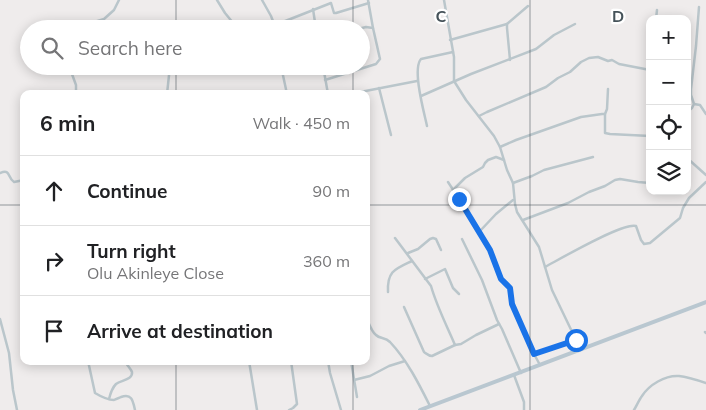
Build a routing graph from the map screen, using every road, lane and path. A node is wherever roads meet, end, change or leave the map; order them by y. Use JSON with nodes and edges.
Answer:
{"nodes":[{"id":1,"x":119,"y":0,"type":"edge"},
{"id":2,"x":217,"y":0,"type":"edge"},
{"id":3,"x":262,"y":0,"type":"edge"},
{"id":4,"x":444,"y":0,"type":"edge"},
{"id":5,"x":369,"y":2,"type":"edge"},
{"id":6,"x":528,"y":6,"type":"dead end"},
{"id":7,"x":700,"y":7,"type":"dead end"},
{"id":8,"x":313,"y":10,"type":"junction"},
{"id":9,"x":657,"y":10,"type":"dead end"},
{"id":10,"x":656,"y":15,"type":"edge"},
{"id":11,"x":101,"y":20,"type":"edge"},
{"id":12,"x":231,"y":20,"type":"edge"},
{"id":13,"x":272,"y":20,"type":"edge"},
{"id":14,"x":291,"y":20,"type":"edge"},
{"id":15,"x":315,"y":20,"type":"edge"},
{"id":16,"x":507,"y":24,"type":"junction"},
{"id":17,"x":575,"y":24,"type":"dead end"},
{"id":18,"x":373,"y":28,"type":"joint"},
{"id":19,"x":450,"y":40,"type":"junction"},
{"id":20,"x":453,"y":52,"type":"junction"},
{"id":21,"x":510,"y":60,"type":"junction"},
{"id":22,"x":370,"y":66,"type":"edge"},
{"id":23,"x":646,"y":69,"type":"edge"},
{"id":24,"x":72,"y":75,"type":"edge"},
{"id":25,"x":169,"y":75,"type":"edge"},
{"id":26,"x":283,"y":75,"type":"edge"},
{"id":27,"x":324,"y":75,"type":"edge"},
{"id":28,"x":341,"y":75,"type":"edge"},
{"id":29,"x":325,"y":80,"type":"junction"},
{"id":30,"x":418,"y":81,"type":"junction"},
{"id":31,"x":454,"y":81,"type":"junction"},
{"id":32,"x":379,"y":88,"type":"junction"},
{"id":33,"x":76,"y":90,"type":"edge"},
{"id":34,"x":167,"y":90,"type":"edge"},
{"id":35,"x":286,"y":90,"type":"edge"},
{"id":36,"x":327,"y":90,"type":"edge"},
{"id":37,"x":369,"y":90,"type":"edge"},
{"id":38,"x":608,"y":90,"type":"dead end"},
{"id":39,"x":421,"y":96,"type":"junction"},
{"id":40,"x":694,"y":104,"type":"junction"},
{"id":41,"x":691,"y":109,"type":"edge"},
{"id":42,"x":605,"y":114,"type":"junction"},
{"id":43,"x":706,"y":114,"type":"edge"},
{"id":44,"x":479,"y":116,"type":"junction"},
{"id":45,"x":427,"y":126,"type":"dead end"},
{"id":46,"x":391,"y":135,"type":"dead end"},
{"id":47,"x":646,"y":136,"type":"edge"},
{"id":48,"x":500,"y":147,"type":"junction"},
{"id":49,"x":593,"y":157,"type":"dead end"},
{"id":50,"x":504,"y":161,"type":"junction"},
{"id":51,"x":691,"y":162,"type":"edge"},
{"id":52,"x":0,"y":174,"type":"edge"},
{"id":53,"x":706,"y":175,"type":"edge"},
{"id":54,"x":20,"y":181,"type":"edge"},
{"id":55,"x":448,"y":182,"type":"dead end"},
{"id":56,"x":706,"y":182,"type":"edge"},
{"id":57,"x":513,"y":183,"type":"junction"},
{"id":58,"x":646,"y":183,"type":"edge"},
{"id":59,"x":454,"y":190,"type":"junction"},
{"id":60,"x":514,"y":200,"type":"junction"},
{"id":61,"x":523,"y":220,"type":"junction"},
{"id":62,"x":480,"y":231,"type":"junction"},
{"id":63,"x":395,"y":238,"type":"dead end"},
{"id":64,"x":462,"y":239,"type":"dead end"},
{"id":65,"x":441,"y":250,"type":"dead end"},
{"id":66,"x":408,"y":253,"type":"junction"},
{"id":67,"x":412,"y":261,"type":"junction"},
{"id":68,"x":545,"y":267,"type":"junction"},
{"id":69,"x":425,"y":279,"type":"junction"},
{"id":70,"x":388,"y":292,"type":"dead end"},
{"id":71,"x":459,"y":294,"type":"dead end"},
{"id":72,"x":706,"y":302,"type":"edge"},
{"id":73,"x":404,"y":308,"type":"dead end"},
{"id":74,"x":0,"y":319,"type":"edge"},
{"id":75,"x":499,"y":324,"type":"junction"},
{"id":76,"x":370,"y":326,"type":"edge"},
{"id":77,"x":576,"y":340,"type":"junction"},
{"id":78,"x":455,"y":345,"type":"junction"},
{"id":79,"x":582,"y":349,"type":"junction"},
{"id":80,"x":534,"y":354,"type":"junction"},
{"id":81,"x":405,"y":361,"type":"junction"},
{"id":82,"x":89,"y":365,"type":"edge"},
{"id":83,"x":128,"y":365,"type":"edge"},
{"id":84,"x":249,"y":365,"type":"edge"},
{"id":85,"x":292,"y":365,"type":"edge"},
{"id":86,"x":329,"y":365,"type":"edge"},
{"id":87,"x":352,"y":365,"type":"edge"},
{"id":88,"x":540,"y":365,"type":"junction"},
{"id":89,"x":521,"y":373,"type":"junction"},
{"id":90,"x":514,"y":375,"type":"junction"},
{"id":91,"x":354,"y":380,"type":"junction"},
{"id":92,"x":706,"y":383,"type":"edge"},
{"id":93,"x":357,"y":396,"type":"dead end"},
{"id":94,"x":109,"y":399,"type":"junction"},
{"id":95,"x":430,"y":406,"type":"junction"},
{"id":96,"x":17,"y":410,"type":"edge"},
{"id":97,"x":135,"y":410,"type":"edge"},
{"id":98,"x":257,"y":410,"type":"edge"},
{"id":99,"x":288,"y":410,"type":"edge"},
{"id":100,"x":341,"y":410,"type":"edge"},
{"id":101,"x":420,"y":410,"type":"edge"},
{"id":102,"x":524,"y":410,"type":"edge"},
{"id":103,"x":634,"y":410,"type":"edge"}],
"edges":[{"from":1,"to":11,"type":"street"},
{"from":2,"to":12,"type":"street"},
{"from":3,"to":13,"type":"street"},
{"from":4,"to":19,"type":"street"},
{"from":5,"to":8,"type":"street"},
{"from":5,"to":18,"type":"street"},
{"from":6,"to":16,"type":"street"},
{"from":7,"to":40,"type":"street"},
{"from":8,"to":14,"type":"street"},
{"from":8,"to":15,"type":"street"},
{"from":9,"to":10,"type":"street"},
{"from":16,"to":19,"type":"street"},
{"from":16,"to":21,"type":"street"},
{"from":17,"to":21,"type":"street"},
{"from":18,"to":22,"type":"street"},
{"from":19,"to":20,"type":"street"},
{"from":20,"to":30,"type":"street"},
{"from":20,"to":31,"type":"street"},
{"from":21,"to":31,"type":"street"},
{"from":23,"to":44,"type":"street"},
{"from":24,"to":33,"type":"street"},
{"from":25,"to":34,"type":"street"},
{"from":26,"to":35,"type":"street"},
{"from":27,"to":29,"type":"street"},
{"from":28,"to":29,"type":"street"},
{"from":29,"to":36,"type":"street"},
{"from":30,"to":32,"type":"street"},
{"from":30,"to":39,"type":"street"},
{"from":31,"to":39,"type":"street"},
{"from":31,"to":44,"type":"street"},
{"from":32,"to":37,"type":"street"},
{"from":32,"to":46,"type":"street"},
{"from":38,"to":42,"type":"street"},
{"from":39,"to":45,"type":"street"},
{"from":40,"to":41,"type":"street"},
{"from":40,"to":43,"type":"street"},
{"from":42,"to":47,"type":"street"},
{"from":42,"to":48,"type":"street"},
{"from":44,"to":48,"type":"street"},
{"from":48,"to":50,"type":"street"},
{"from":49,"to":57,"type":"street"},
{"from":50,"to":57,"type":"street"},
{"from":50,"to":59,"type":"street"},
{"from":51,"to":53,"type":"street"},
{"from":52,"to":54,"type":"street"},
{"from":55,"to":59,"type":"street"},
{"from":56,"to":68,"type":"street"},
{"from":57,"to":60,"type":"street"},
{"from":58,"to":61,"type":"street"},
{"from":59,"to":62,"type":"street"},
{"from":60,"to":61,"type":"street"},
{"from":60,"to":62,"type":"street"},
{"from":61,"to":68,"type":"street"},
{"from":62,"to":80,"type":"street"},
{"from":63,"to":66,"type":"street"},
{"from":64,"to":75,"type":"street"},
{"from":65,"to":66,"type":"street"},
{"from":66,"to":67,"type":"street"},
{"from":67,"to":69,"type":"street"},
{"from":67,"to":70,"type":"street"},
{"from":68,"to":77,"type":"street"},
{"from":69,"to":71,"type":"street"},
{"from":69,"to":78,"type":"street"},
{"from":72,"to":79,"type":"main road"},
{"from":73,"to":78,"type":"street"},
{"from":74,"to":96,"type":"street"},
{"from":75,"to":78,"type":"street"},
{"from":75,"to":89,"type":"street"},
{"from":76,"to":81,"type":"street"},
{"from":77,"to":79,"type":"street"},
{"from":77,"to":80,"type":"street"},
{"from":79,"to":88,"type":"main road"},
{"from":80,"to":88,"type":"street"},
{"from":81,"to":91,"type":"street"},
{"from":81,"to":95,"type":"street"},
{"from":82,"to":94,"type":"street"},
{"from":83,"to":94,"type":"street"},
{"from":84,"to":98,"type":"street"},
{"from":85,"to":99,"type":"street"},
{"from":86,"to":100,"type":"street"},
{"from":87,"to":91,"type":"street"},
{"from":88,"to":89,"type":"main road"},
{"from":89,"to":90,"type":"main road"},
{"from":90,"to":95,"type":"main road"},
{"from":90,"to":102,"type":"street"},
{"from":91,"to":93,"type":"street"},
{"from":92,"to":103,"type":"street"},
{"from":94,"to":97,"type":"street"},
{"from":95,"to":101,"type":"main road"}]}
